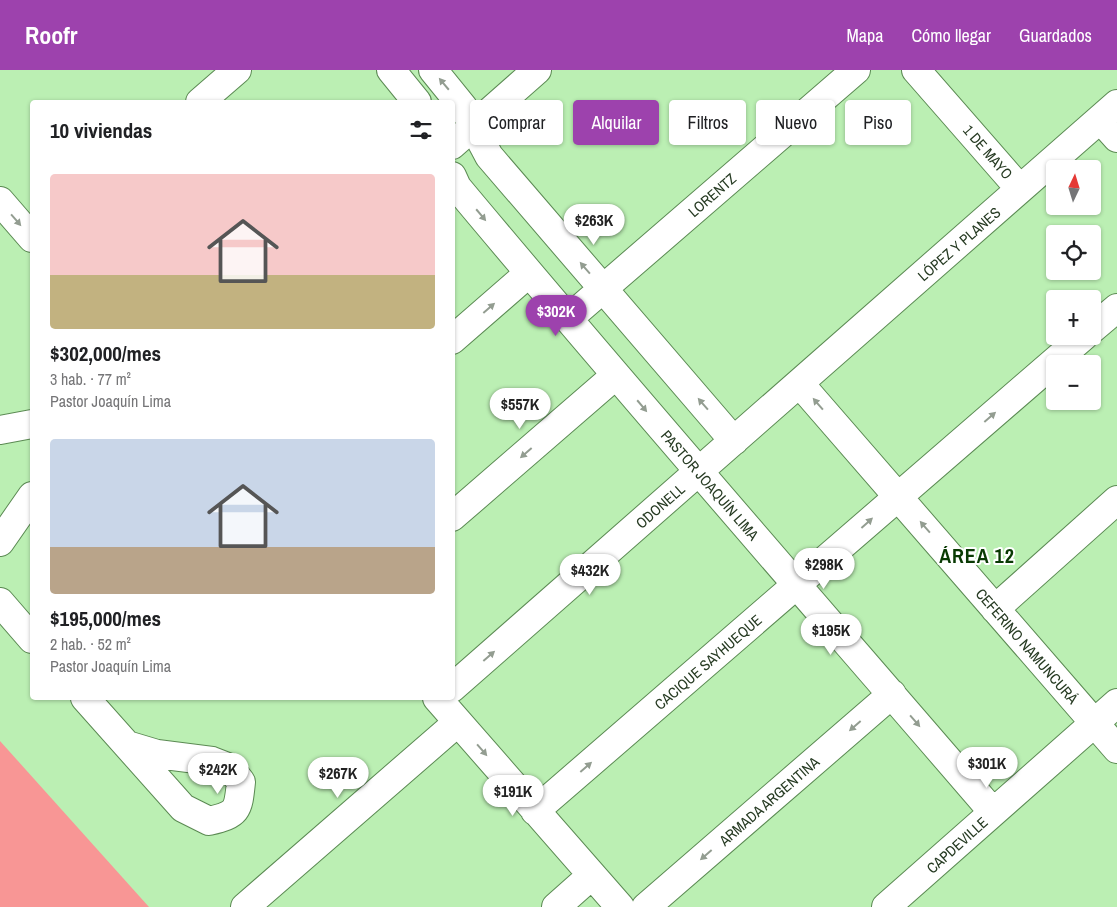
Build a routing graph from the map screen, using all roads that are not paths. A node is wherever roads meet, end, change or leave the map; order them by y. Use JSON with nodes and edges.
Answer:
{"nodes":[{"id":1,"x":237,"y":70,"type":"edge"},
{"id":2,"x":391,"y":70,"type":"edge"},
{"id":3,"x":433,"y":70,"type":"edge"},
{"id":4,"x":536,"y":70,"type":"edge"},
{"id":5,"x":856,"y":70,"type":"edge"},
{"id":6,"x":916,"y":70,"type":"edge"},
{"id":7,"x":202,"y":100,"type":"edge"},
{"id":8,"x":415,"y":100,"type":"edge"},
{"id":9,"x":503,"y":100,"type":"edge"},
{"id":10,"x":470,"y":120,"type":"edge"},
{"id":11,"x":1111,"y":120,"type":"edge"},
{"id":12,"x":470,"y":130,"type":"edge"},
{"id":13,"x":455,"y":143,"type":"edge"},
{"id":14,"x":483,"y":145,"type":"edge"},
{"id":15,"x":455,"y":182,"type":"edge"},
{"id":16,"x":1020,"y":189,"type":"junction"},
{"id":17,"x":0,"y":201,"type":"edge"},
{"id":18,"x":30,"y":236,"type":"edge"},
{"id":19,"x":529,"y":274,"type":"junction"},
{"id":20,"x":603,"y":289,"type":"junction"},
{"id":21,"x":1117,"y":308,"type":"edge"},
{"id":22,"x":568,"y":319,"type":"junction"},
{"id":23,"x":1101,"y":321,"type":"edge"},
{"id":24,"x":455,"y":337,"type":"edge"},
{"id":25,"x":1074,"y":345,"type":"edge"},
{"id":26,"x":616,"y":375,"type":"junction"},
{"id":27,"x":800,"y":384,"type":"junction"},
{"id":28,"x":30,"y":424,"type":"edge"},
{"id":29,"x":0,"y":430,"type":"edge"},
{"id":30,"x":734,"y":441,"type":"junction"},
{"id":31,"x":699,"y":472,"type":"junction"},
{"id":32,"x":898,"y":496,"type":"junction"},
{"id":33,"x":30,"y":499,"type":"edge"},
{"id":34,"x":1117,"y":500,"type":"edge"},
{"id":35,"x":455,"y":514,"type":"edge"},
{"id":36,"x":0,"y":542,"type":"edge"},
{"id":37,"x":798,"y":585,"type":"junction"},
{"id":38,"x":0,"y":602,"type":"edge"},
{"id":39,"x":995,"y":609,"type":"junction"},
{"id":40,"x":30,"y":637,"type":"edge"},
{"id":41,"x":455,"y":685,"type":"edge"},
{"id":42,"x":892,"y":694,"type":"junction"},
{"id":43,"x":87,"y":700,"type":"edge"},
{"id":44,"x":444,"y":700,"type":"edge"},
{"id":45,"x":1117,"y":703,"type":"edge"},
{"id":46,"x":458,"y":722,"type":"junction"},
{"id":47,"x":1094,"y":723,"type":"junction"},
{"id":48,"x":127,"y":746,"type":"dead end"},
{"id":49,"x":1117,"y":749,"type":"edge"},
{"id":50,"x":535,"y":811,"type":"junction"},
{"id":51,"x":993,"y":812,"type":"junction"},
{"id":52,"x":592,"y":875,"type":"junction"},
{"id":53,"x":258,"y":903,"type":"edge"},
{"id":54,"x":556,"y":907,"type":"edge"},
{"id":55,"x":620,"y":907,"type":"edge"},
{"id":56,"x":646,"y":907,"type":"edge"},
{"id":57,"x":886,"y":907,"type":"edge"}],
"edges":[{"from":1,"to":7,"type":"street"},
{"from":2,"to":8,"type":"street"},
{"from":10,"to":3,"type":"street","one_way":true},
{"from":4,"to":9,"type":"street"},
{"from":5,"to":20,"type":"street","name":"LORENTZ"},
{"from":6,"to":16,"type":"street","name":"1 DE MAYO"},
{"from":11,"to":16,"type":"street","name":"LÓPEZ Y PLANES"},
{"from":12,"to":13,"type":"street"},
{"from":20,"to":14,"type":"street","one_way":true},
{"from":15,"to":19,"type":"street","name":"PASTOR JOAQUÍN LIMA","one_way":true},
{"from":16,"to":27,"type":"street","name":"LÓPEZ Y PLANES"},
{"from":17,"to":18,"type":"street","one_way":true},
{"from":19,"to":22,"type":"street","name":"PASTOR JOAQUÍN LIMA"},
{"from":24,"to":19,"type":"street","one_way":true},
{"from":20,"to":22,"type":"street","name":"LORENTZ"},
{"from":30,"to":20,"type":"street","one_way":true},
{"from":21,"to":23,"type":"street"},
{"from":22,"to":26,"type":"street","name":"PASTOR JOAQUÍN LIMA"},
{"from":32,"to":25,"type":"street","name":"CACIQUE SAYHUEQUE","one_way":true},
{"from":26,"to":31,"type":"street","name":"PASTOR JOAQUÍN LIMA","one_way":true},
{"from":26,"to":35,"type":"street","one_way":true},
{"from":27,"to":30,"type":"street","name":"O´DONELL"},
{"from":32,"to":27,"type":"street","name":"CEFERINO NAMUNCURÁ","one_way":true},
{"from":28,"to":29,"type":"street"},
{"from":30,"to":31,"type":"street","name":"O´DONELL"},
{"from":31,"to":37,"type":"street","name":"PASTOR JOAQUÍN LIMA"},
{"from":41,"to":31,"type":"street","name":"O´DONELL","one_way":true},
{"from":37,"to":32,"type":"street","name":"CACIQUE SAYHUEQUE","one_way":true},
{"from":39,"to":32,"type":"street","name":"CEFERINO NAMUNCURÁ","one_way":true},
{"from":33,"to":36,"type":"street"},
{"from":34,"to":39,"type":"street"},
{"from":37,"to":42,"type":"street","name":"PASTOR JOAQUÍN LIMA"},
{"from":50,"to":37,"type":"street","name":"CACIQUE SAYHUEQUE","one_way":true},
{"from":38,"to":40,"type":"street"},
{"from":39,"to":47,"type":"street","name":"CEFERINO NAMUNCURÁ"},
{"from":42,"to":51,"type":"street","name":"PASTOR JOAQUÍN LIMA","one_way":true},
{"from":42,"to":56,"type":"street","name":"ARMADA ARGENTINA","one_way":true},
{"from":43,"to":48,"type":"street"},
{"from":44,"to":46,"type":"street"},
{"from":45,"to":47,"type":"street","name":"CAPDEVILLE"},
{"from":46,"to":50,"type":"street","one_way":true},
{"from":46,"to":53,"type":"street"},
{"from":47,"to":49,"type":"street","name":"CEFERINO NAMUNCURÁ"},
{"from":47,"to":51,"type":"street","name":"CAPDEVILLE"},
{"from":50,"to":52,"type":"street"},
{"from":51,"to":57,"type":"street","name":"CAPDEVILLE"},
{"from":52,"to":54,"type":"street"},
{"from":52,"to":55,"type":"street"}]}
